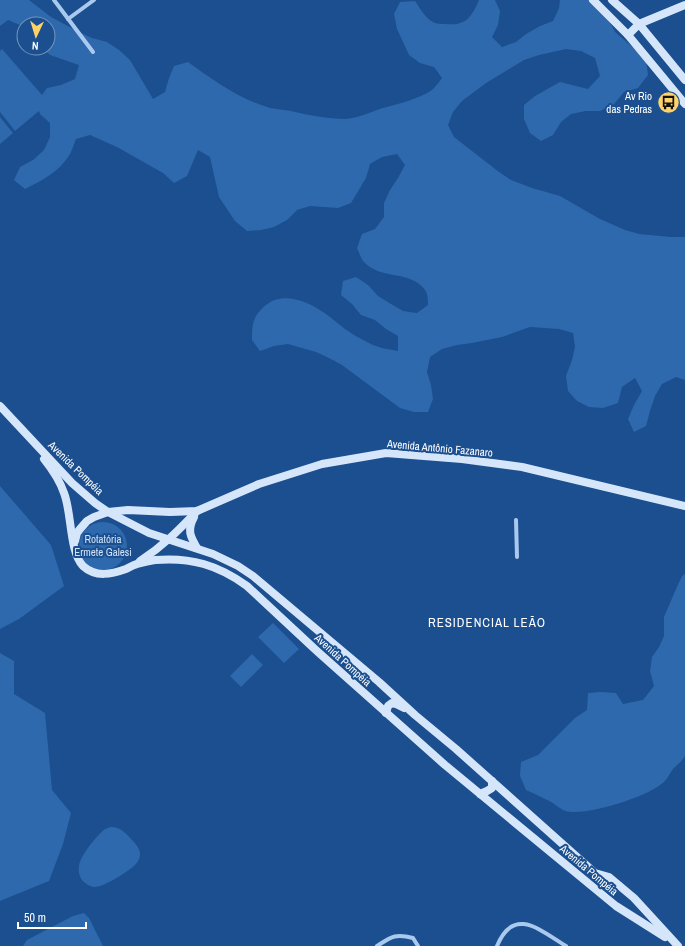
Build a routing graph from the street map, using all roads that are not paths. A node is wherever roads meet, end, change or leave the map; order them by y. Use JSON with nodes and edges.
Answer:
{"nodes":[{"id":1,"x":54,"y":0,"type":"edge"},
{"id":2,"x":94,"y":0,"type":"edge"},
{"id":3,"x":593,"y":0,"type":"edge"},
{"id":4,"x":612,"y":0,"type":"edge"},
{"id":5,"x":685,"y":5,"type":"edge"},
{"id":6,"x":68,"y":19,"type":"junction"},
{"id":7,"x":638,"y":24,"type":"junction"},
{"id":8,"x":628,"y":35,"type":"junction"},
{"id":9,"x":93,"y":52,"type":"dead end"},
{"id":10,"x":685,"y":80,"type":"edge"},
{"id":11,"x":685,"y":104,"type":"edge"},
{"id":12,"x":0,"y":406,"type":"edge"},
{"id":13,"x":30,"y":438,"type":"junction"},
{"id":14,"x":685,"y":506,"type":"edge"},
{"id":15,"x":197,"y":511,"type":"junction"},
{"id":16,"x":108,"y":512,"type":"junction"},
{"id":17,"x":516,"y":520,"type":"dead end"},
{"id":18,"x":170,"y":539,"type":"junction"},
{"id":19,"x":75,"y":548,"type":"junction"},
{"id":20,"x":197,"y":548,"type":"junction"},
{"id":21,"x":517,"y":557,"type":"dead end"},
{"id":22,"x":136,"y":564,"type":"junction"},
{"id":23,"x":386,"y":713,"type":"junction"},
{"id":24,"x":415,"y":715,"type":"junction"},
{"id":25,"x":492,"y":781,"type":"junction"},
{"id":26,"x":480,"y":794,"type":"junction"},
{"id":27,"x":676,"y":944,"type":"edge"},
{"id":28,"x":376,"y":946,"type":"edge"},
{"id":29,"x":418,"y":946,"type":"edge"},
{"id":30,"x":497,"y":946,"type":"edge"},
{"id":31,"x":566,"y":946,"type":"edge"}],
"edges":[{"from":1,"to":6,"type":"street"},
{"from":2,"to":6,"type":"street"},
{"from":3,"to":8,"type":"main road"},
{"from":4,"to":7,"type":"main road"},
{"from":5,"to":7,"type":"main road"},
{"from":6,"to":9,"type":"street"},
{"from":7,"to":8,"type":"main road"},
{"from":7,"to":10,"type":"main road"},
{"from":8,"to":11,"type":"main road"},
{"from":12,"to":13,"type":"main road","name":"Avenida Pompéia"},
{"from":13,"to":16,"type":"main road","name":"Avenida Pompéia"},
{"from":13,"to":19,"type":"main road","name":"Avenida Pompéia"},
{"from":14,"to":15,"type":"main road","name":"Avenida Antônio Fazanaro"},
{"from":15,"to":16,"type":"main road","name":"Avenida Antônio Fazanaro"},
{"from":15,"to":18,"type":"main road","name":"Avenida Antônio Fazanaro"},
{"from":15,"to":20,"type":"main road"},
{"from":16,"to":18,"type":"main road","name":"Avenida Pompéia"},
{"from":16,"to":19,"type":"main road","name":"Avenida Antônio Fazanaro"},
{"from":17,"to":21,"type":"street"},
{"from":18,"to":20,"type":"main road","name":"Avenida Pompéia"},
{"from":18,"to":22,"type":"main road","name":"Avenida Antônio Fazanaro"},
{"from":19,"to":22,"type":"main road","name":"Avenida Pompéia"},
{"from":20,"to":24,"type":"main road","name":"Avenida Pompéia"},
{"from":22,"to":23,"type":"main road","name":"Avenida Pompéia"},
{"from":23,"to":24,"type":"main road"},
{"from":23,"to":26,"type":"main road","name":"Avenida Pompéia"},
{"from":24,"to":25,"type":"main road","name":"Avenida Pompéia"},
{"from":25,"to":26,"type":"main road"},
{"from":25,"to":27,"type":"main road","name":"Avenida Pompéia"},
{"from":26,"to":27,"type":"main road","name":"Avenida Pompéia"},
{"from":28,"to":29,"type":"street"},
{"from":30,"to":31,"type":"street"}]}
